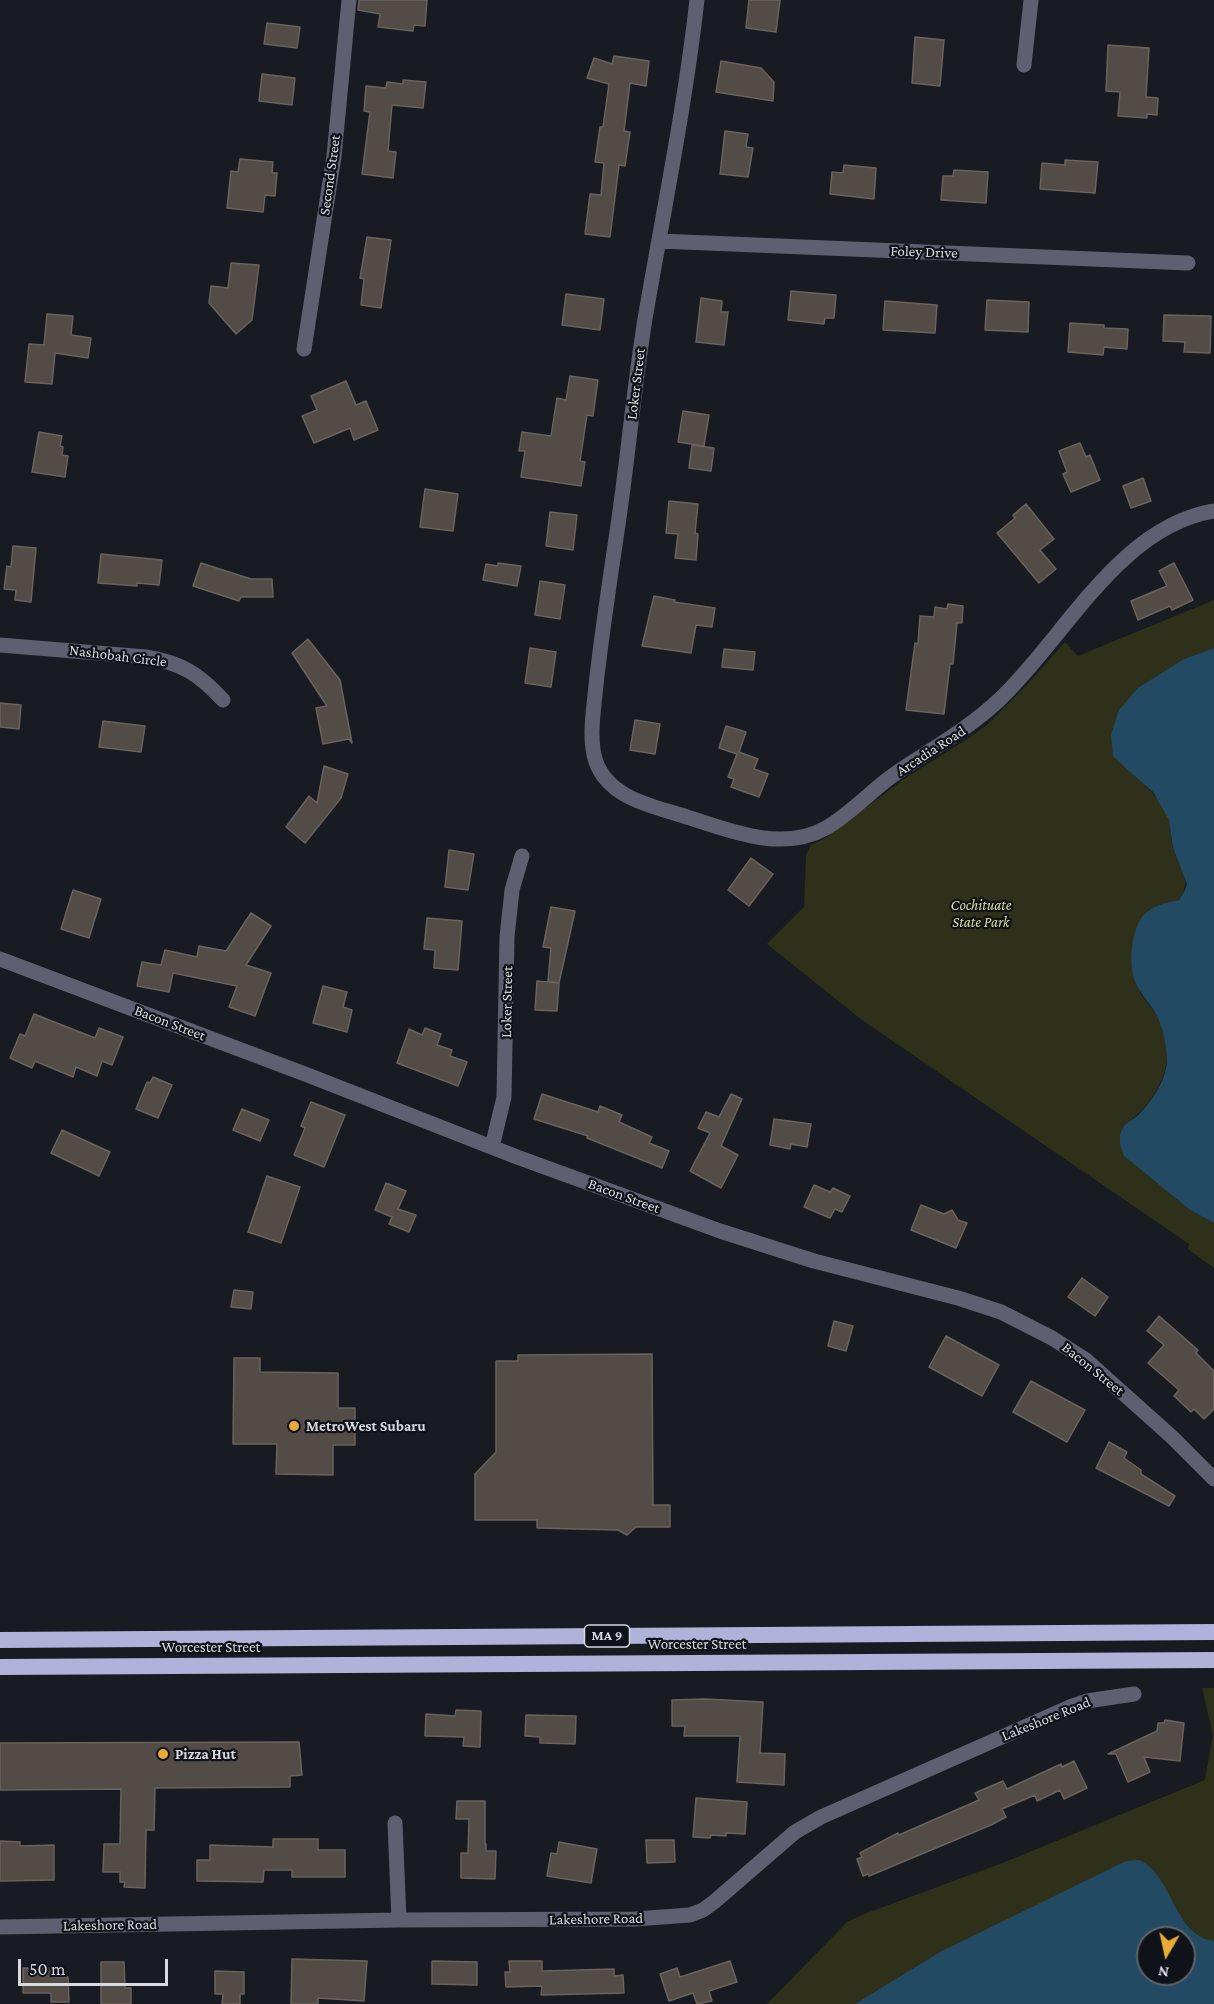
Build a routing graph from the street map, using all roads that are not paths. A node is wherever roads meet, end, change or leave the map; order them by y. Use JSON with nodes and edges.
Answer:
{"nodes":[{"id":1,"x":349,"y":0,"type":"edge"},
{"id":2,"x":697,"y":0,"type":"edge"},
{"id":3,"x":1031,"y":0,"type":"edge"},
{"id":4,"x":1024,"y":65,"type":"dead end"},
{"id":5,"x":659,"y":241,"type":"junction"},
{"id":6,"x":1188,"y":263,"type":"dead end"},
{"id":7,"x":304,"y":349,"type":"dead end"},
{"id":8,"x":1214,"y":511,"type":"edge"},
{"id":9,"x":0,"y":645,"type":"edge"},
{"id":10,"x":223,"y":700,"type":"dead end"},
{"id":11,"x":599,"y":768,"type":"joint"},
{"id":12,"x":522,"y":856,"type":"dead end"},
{"id":13,"x":0,"y":959,"type":"edge"},
{"id":14,"x":492,"y":1147,"type":"junction"},
{"id":15,"x":1214,"y":1479,"type":"edge"},
{"id":16,"x":1214,"y":1632,"type":"edge"},
{"id":17,"x":0,"y":1640,"type":"edge"},
{"id":18,"x":1214,"y":1660,"type":"edge"},
{"id":19,"x":0,"y":1666,"type":"edge"},
{"id":20,"x":1134,"y":1694,"type":"dead end"},
{"id":21,"x":395,"y":1823,"type":"dead end"},
{"id":22,"x":399,"y":1920,"type":"junction"},
{"id":23,"x":0,"y":1927,"type":"edge"}],
"edges":[{"from":1,"to":7,"type":"street","name":"Second Street"},
{"from":2,"to":5,"type":"street","name":"Loker Street"},
{"from":3,"to":4,"type":"street"},
{"from":5,"to":6,"type":"street","name":"Foley Drive"},
{"from":5,"to":11,"type":"street","name":"Loker Street"},
{"from":8,"to":11,"type":"street","name":"Arcadia Road"},
{"from":9,"to":10,"type":"street","name":"Nashobah Circle"},
{"from":12,"to":14,"type":"street","name":"Loker Street"},
{"from":13,"to":14,"type":"street","name":"Bacon Street"},
{"from":14,"to":15,"type":"street","name":"Bacon Street"},
{"from":16,"to":17,"type":"highway","name":"Worcester Street","number":"MA 9"},
{"from":18,"to":19,"type":"highway","name":"Worcester Street","number":"MA 9"},
{"from":20,"to":22,"type":"street","name":"Lakeshore Road"},
{"from":21,"to":22,"type":"street"},
{"from":22,"to":23,"type":"street","name":"Lakeshore Road"}]}
